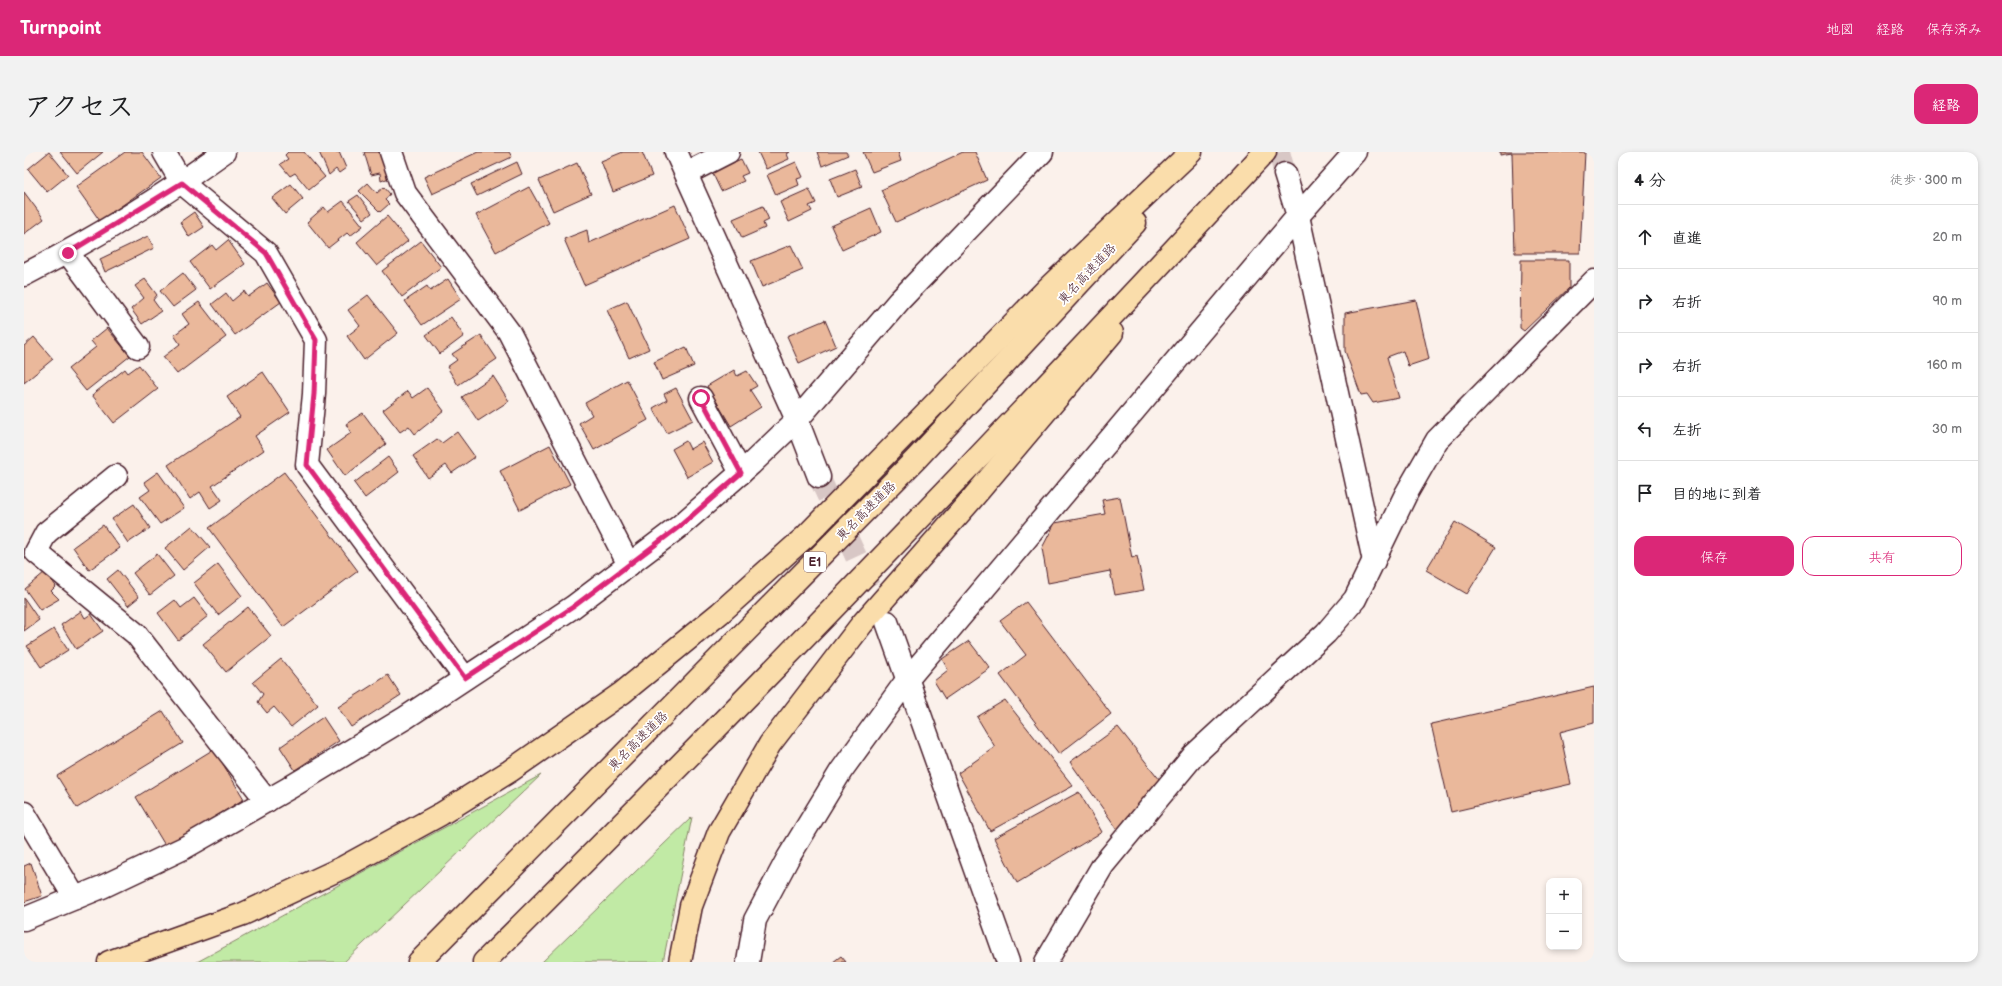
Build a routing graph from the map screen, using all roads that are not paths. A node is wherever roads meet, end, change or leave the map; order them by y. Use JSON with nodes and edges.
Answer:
{"nodes":[{"id":1,"x":164,"y":152,"type":"edge"},
{"id":2,"x":224,"y":152,"type":"edge"},
{"id":3,"x":391,"y":152,"type":"edge"},
{"id":4,"x":676,"y":152,"type":"edge"},
{"id":5,"x":728,"y":152,"type":"edge"},
{"id":6,"x":1042,"y":152,"type":"edge"},
{"id":7,"x":1191,"y":152,"type":"edge"},
{"id":8,"x":1201,"y":152,"type":"edge"},
{"id":9,"x":1265,"y":152,"type":"edge"},
{"id":10,"x":1355,"y":152,"type":"edge"},
{"id":11,"x":687,"y":173,"type":"junction"},
{"id":12,"x":1285,"y":174,"type":"tunnel mouth"},
{"id":13,"x":182,"y":183,"type":"junction"},
{"id":14,"x":1209,"y":212,"type":"junction"},
{"id":15,"x":1298,"y":216,"type":"junction"},
{"id":16,"x":68,"y":253,"type":"junction"},
{"id":17,"x":24,"y":275,"type":"edge"},
{"id":18,"x":1594,"y":281,"type":"edge"},
{"id":19,"x":138,"y":347,"type":"dead end"},
{"id":20,"x":701,"y":398,"type":"dead end"},
{"id":21,"x":797,"y":420,"type":"junction"},
{"id":22,"x":741,"y":473,"type":"junction"},
{"id":23,"x":116,"y":476,"type":"dead end"},
{"id":24,"x":819,"y":477,"type":"tunnel mouth"},
{"id":25,"x":30,"y":549,"type":"edge"},
{"id":26,"x":1374,"y":560,"type":"junction"},
{"id":27,"x":629,"y":565,"type":"junction"},
{"id":28,"x":887,"y":622,"type":"tunnel mouth"},
{"id":29,"x":465,"y":678,"type":"junction"},
{"id":30,"x":907,"y":680,"type":"junction"},
{"id":31,"x":267,"y":801,"type":"junction"},
{"id":32,"x":24,"y":813,"type":"edge"},
{"id":33,"x":75,"y":898,"type":"junction"},
{"id":34,"x":24,"y":919,"type":"edge"},
{"id":35,"x":109,"y":962,"type":"edge"},
{"id":36,"x":419,"y":962,"type":"edge"},
{"id":37,"x":484,"y":962,"type":"edge"},
{"id":38,"x":680,"y":962,"type":"edge"},
{"id":39,"x":748,"y":962,"type":"edge"},
{"id":40,"x":1008,"y":962,"type":"edge"},
{"id":41,"x":1046,"y":962,"type":"edge"}],
"edges":[{"from":1,"to":13,"type":"street"},
{"from":2,"to":13,"type":"street"},
{"from":3,"to":27,"type":"street"},
{"from":4,"to":11,"type":"street"},
{"from":5,"to":11,"type":"street"},
{"from":6,"to":21,"type":"street"},
{"from":7,"to":35,"type":"highway"},
{"from":8,"to":36,"type":"highway","name":"東名高速道路","number":"E1"},
{"from":9,"to":14,"type":"highway"},
{"from":10,"to":15,"type":"street"},
{"from":11,"to":21,"type":"street"},
{"from":12,"to":15,"type":"street"},
{"from":13,"to":16,"type":"street"},
{"from":13,"to":29,"type":"street"},
{"from":14,"to":37,"type":"highway"},
{"from":14,"to":38,"type":"highway"},
{"from":15,"to":26,"type":"street"},
{"from":15,"to":30,"type":"street"},
{"from":16,"to":17,"type":"street"},
{"from":16,"to":19,"type":"street"},
{"from":18,"to":26,"type":"street"},
{"from":20,"to":22,"type":"street"},
{"from":21,"to":22,"type":"street"},
{"from":21,"to":24,"type":"street"},
{"from":22,"to":27,"type":"street"},
{"from":23,"to":25,"type":"street"},
{"from":25,"to":31,"type":"street"},
{"from":26,"to":41,"type":"street"},
{"from":27,"to":29,"type":"street"},
{"from":28,"to":30,"type":"street"},
{"from":29,"to":31,"type":"street"},
{"from":30,"to":39,"type":"street"},
{"from":30,"to":40,"type":"street"},
{"from":31,"to":33,"type":"street"},
{"from":32,"to":33,"type":"street"},
{"from":33,"to":34,"type":"street"}]}
